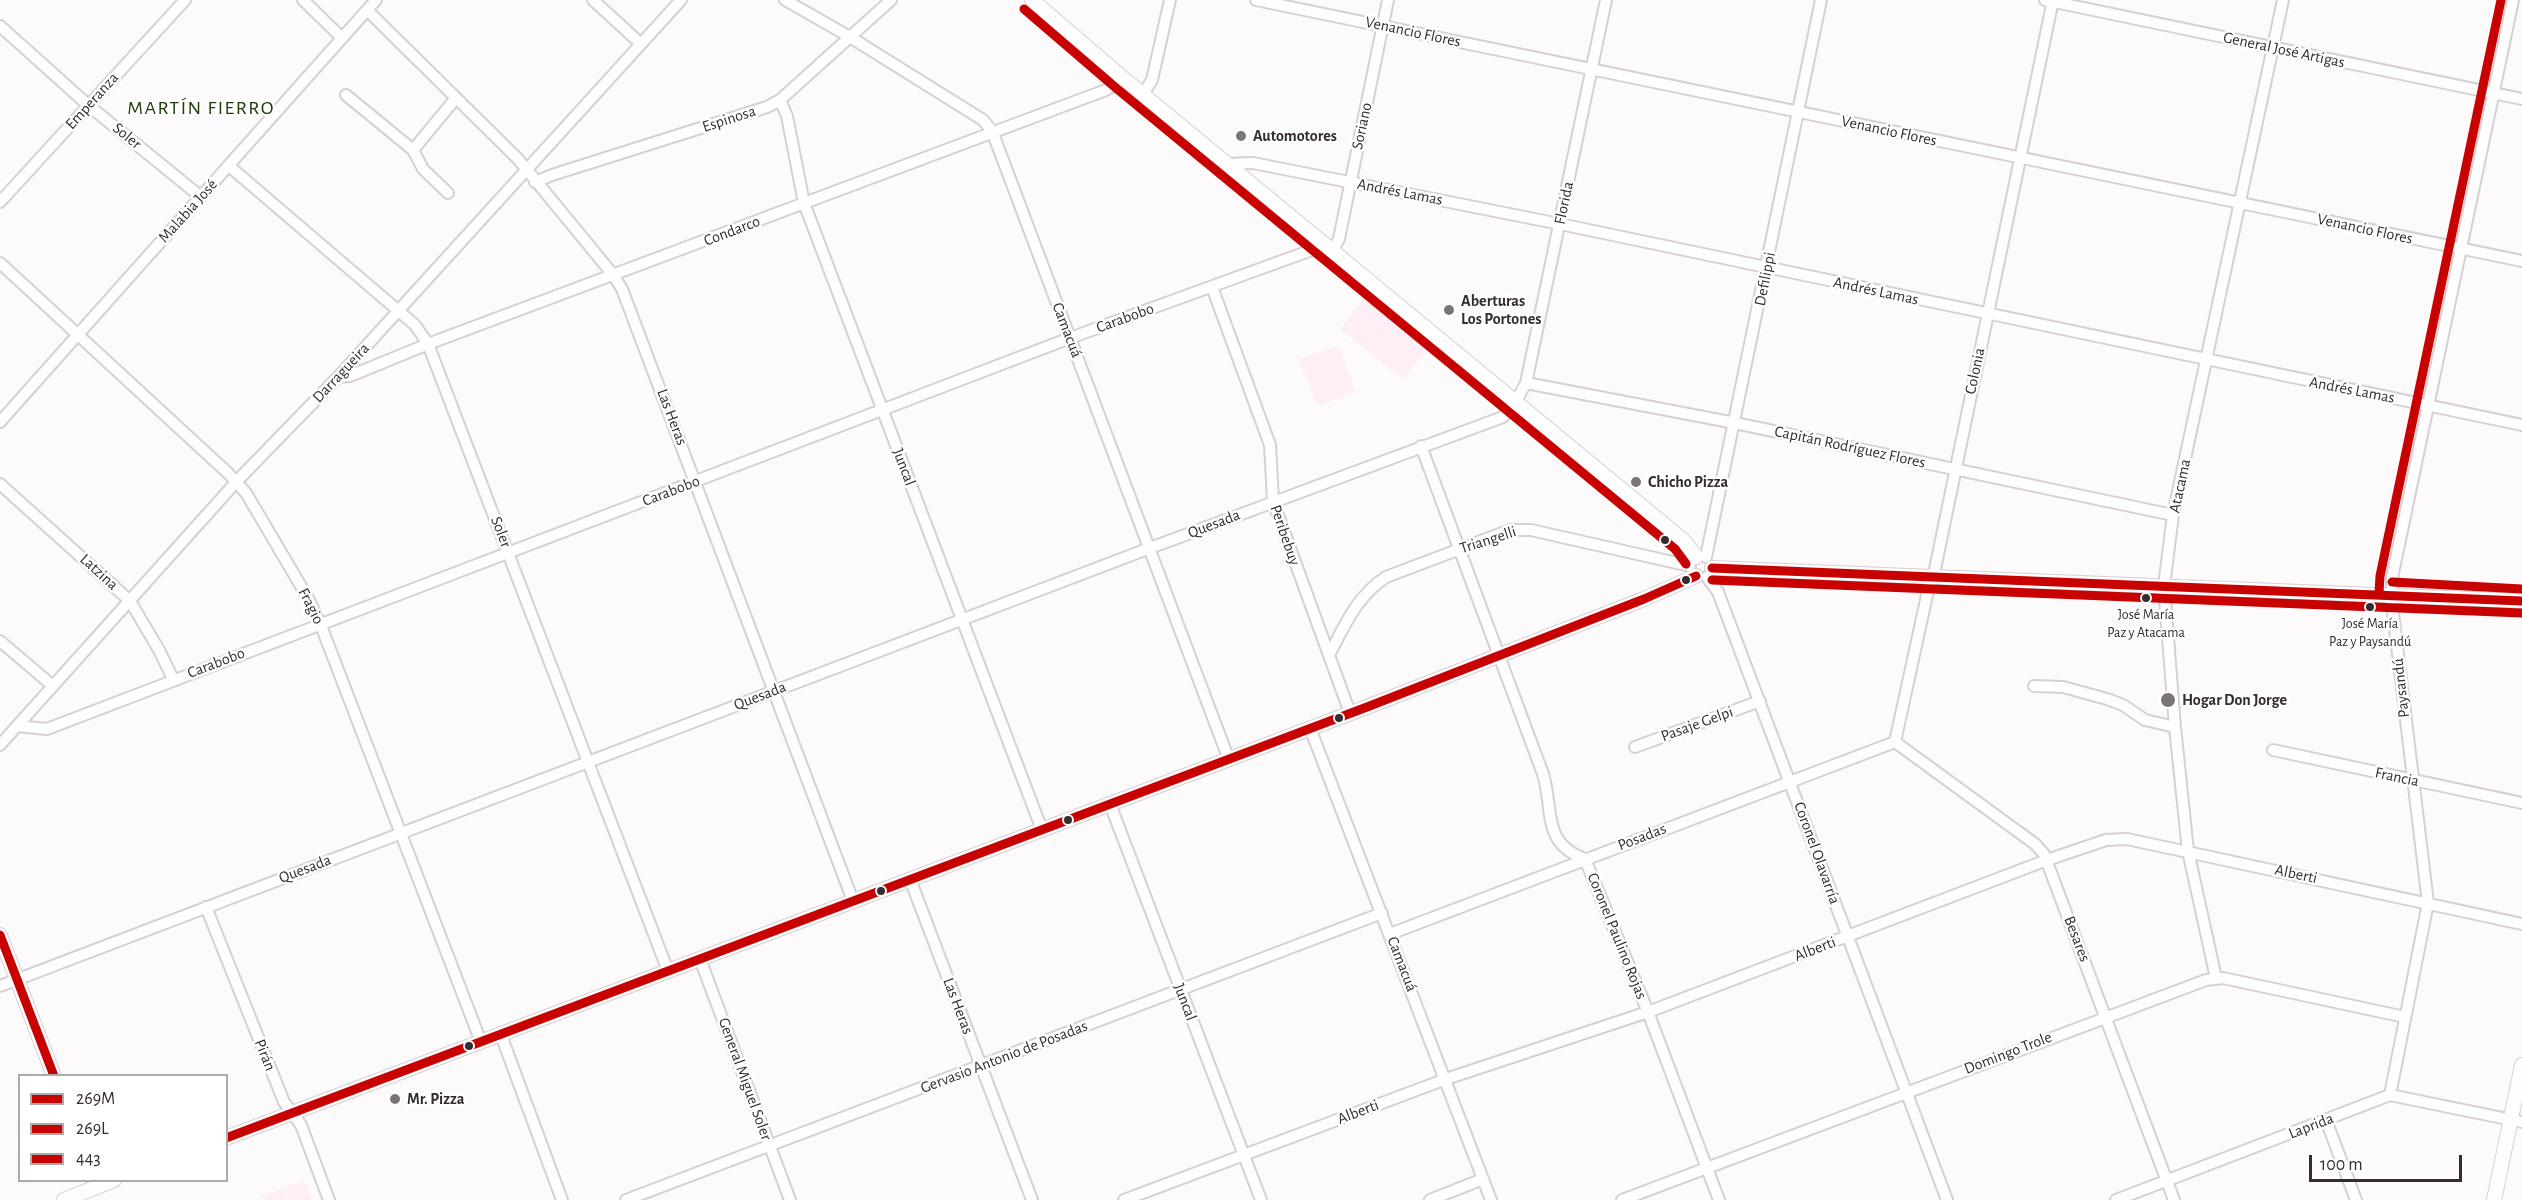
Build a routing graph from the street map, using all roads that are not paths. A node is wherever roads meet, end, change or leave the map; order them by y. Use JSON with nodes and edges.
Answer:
{"nodes":[{"id":1,"x":185,"y":0,"type":"edge"},
{"id":2,"x":303,"y":0,"type":"edge"},
{"id":3,"x":376,"y":0,"type":"edge"},
{"id":4,"x":593,"y":0,"type":"edge"},
{"id":5,"x":681,"y":0,"type":"edge"},
{"id":6,"x":785,"y":0,"type":"edge"},
{"id":7,"x":891,"y":0,"type":"edge"},
{"id":8,"x":1032,"y":0,"type":"edge"},
{"id":9,"x":1170,"y":0,"type":"edge"},
{"id":10,"x":1256,"y":0,"type":"edge"},
{"id":11,"x":1388,"y":0,"type":"edge"},
{"id":12,"x":1606,"y":0,"type":"edge"},
{"id":13,"x":1821,"y":0,"type":"edge"},
{"id":14,"x":2283,"y":0,"type":"edge"},
{"id":15,"x":2513,"y":0,"type":"edge"},
{"id":16,"x":2051,"y":1,"type":"edge"},
{"id":17,"x":367,"y":10,"type":"junction"},
{"id":18,"x":0,"y":26,"type":"edge"},
{"id":19,"x":1382,"y":26,"type":"junction"},
{"id":20,"x":342,"y":38,"type":"junction"},
{"id":21,"x":850,"y":38,"type":"junction"},
{"id":22,"x":641,"y":44,"type":"junction"},
{"id":23,"x":2273,"y":48,"type":"junction"},
{"id":24,"x":1591,"y":70,"type":"junction"},
{"id":25,"x":1124,"y":79,"type":"junction"},
{"id":26,"x":2493,"y":93,"type":"junction"},
{"id":27,"x":1143,"y":94,"type":"junction"},
{"id":28,"x":346,"y":95,"type":"dead end"},
{"id":29,"x":456,"y":98,"type":"junction"},
{"id":30,"x":2522,"y":99,"type":"edge"},
{"id":31,"x":780,"y":100,"type":"junction"},
{"id":32,"x":88,"y":105,"type":"junction"},
{"id":33,"x":1797,"y":112,"type":"junction"},
{"id":34,"x":992,"y":131,"type":"junction"},
{"id":35,"x":413,"y":150,"type":"junction"},
{"id":36,"x":2020,"y":159,"type":"junction"},
{"id":37,"x":1229,"y":164,"type":"junction"},
{"id":38,"x":229,"y":166,"type":"junction"},
{"id":39,"x":525,"y":169,"type":"junction"},
{"id":40,"x":535,"y":182,"type":"junction"},
{"id":41,"x":1350,"y":182,"type":"junction"},
{"id":42,"x":448,"y":194,"type":"dead end"},
{"id":43,"x":201,"y":197,"type":"junction"},
{"id":44,"x":0,"y":202,"type":"edge"},
{"id":45,"x":804,"y":203,"type":"junction"},
{"id":46,"x":2240,"y":203,"type":"junction"},
{"id":47,"x":1560,"y":224,"type":"junction"},
{"id":48,"x":1321,"y":241,"type":"junction"},
{"id":49,"x":2462,"y":249,"type":"junction"},
{"id":50,"x":1332,"y":250,"type":"junction"},
{"id":51,"x":2522,"y":261,"type":"edge"},
{"id":52,"x":0,"y":263,"type":"edge"},
{"id":53,"x":1767,"y":268,"type":"junction"},
{"id":54,"x":614,"y":276,"type":"junction"},
{"id":55,"x":1212,"y":287,"type":"junction"},
{"id":56,"x":398,"y":311,"type":"junction"},
{"id":57,"x":1987,"y":315,"type":"junction"},
{"id":58,"x":77,"y":335,"type":"junction"},
{"id":59,"x":1070,"y":338,"type":"junction"},
{"id":60,"x":428,"y":344,"type":"junction"},
{"id":61,"x":2206,"y":361,"type":"junction"},
{"id":62,"x":338,"y":377,"type":"junction"},
{"id":63,"x":1526,"y":383,"type":"junction"},
{"id":64,"x":1515,"y":403,"type":"junction"},
{"id":65,"x":2428,"y":406,"type":"junction"},
{"id":66,"x":883,"y":411,"type":"junction"},
{"id":67,"x":0,"y":423,"type":"edge"},
{"id":68,"x":1735,"y":423,"type":"junction"},
{"id":69,"x":2522,"y":425,"type":"edge"},
{"id":70,"x":1421,"y":446,"type":"junction"},
{"id":71,"x":1955,"y":469,"type":"junction"},
{"id":72,"x":237,"y":482,"type":"junction"},
{"id":73,"x":697,"y":482,"type":"junction"},
{"id":74,"x":0,"y":484,"type":"edge"},
{"id":75,"x":1273,"y":501,"type":"junction"},
{"id":76,"x":2173,"y":514,"type":"junction"},
{"id":77,"x":1150,"y":548,"type":"junction"},
{"id":78,"x":1459,"y":549,"type":"junction"},
{"id":79,"x":509,"y":552,"type":"junction"},
{"id":80,"x":1701,"y":567,"type":"junction"},
{"id":81,"x":1932,"y":578,"type":"junction"},
{"id":82,"x":2164,"y":586,"type":"junction"},
{"id":83,"x":2391,"y":594,"type":"junction"},
{"id":84,"x":130,"y":601,"type":"junction"},
{"id":85,"x":2522,"y":601,"type":"edge"},
{"id":86,"x":963,"y":619,"type":"junction"},
{"id":87,"x":320,"y":623,"type":"junction"},
{"id":88,"x":0,"y":641,"type":"edge"},
{"id":89,"x":1329,"y":655,"type":"junction"},
{"id":90,"x":1500,"y":656,"type":"junction"},
{"id":91,"x":172,"y":679,"type":"junction"},
{"id":92,"x":52,"y":686,"type":"junction"},
{"id":93,"x":2034,"y":686,"type":"dead end"},
{"id":94,"x":773,"y":690,"type":"junction"},
{"id":95,"x":1760,"y":701,"type":"junction"},
{"id":96,"x":1350,"y":713,"type":"junction"},
{"id":97,"x":18,"y":726,"type":"junction"},
{"id":98,"x":2175,"y":727,"type":"junction"},
{"id":99,"x":1310,"y":729,"type":"junction"},
{"id":100,"x":1895,"y":742,"type":"junction"},
{"id":101,"x":0,"y":745,"type":"edge"},
{"id":102,"x":1635,"y":747,"type":"dead end"},
{"id":103,"x":2273,"y":750,"type":"dead end"},
{"id":104,"x":1229,"y":760,"type":"junction"},
{"id":105,"x":588,"y":762,"type":"junction"},
{"id":106,"x":2412,"y":780,"type":"junction"},
{"id":107,"x":1791,"y":781,"type":"junction"},
{"id":108,"x":2522,"y":803,"type":"edge"},
{"id":109,"x":1110,"y":804,"type":"junction"},
{"id":110,"x":1042,"y":830,"type":"junction"},
{"id":111,"x":400,"y":833,"type":"junction"},
{"id":112,"x":2187,"y":851,"type":"junction"},
{"id":113,"x":1585,"y":859,"type":"junction"},
{"id":114,"x":2047,"y":860,"type":"junction"},
{"id":115,"x":910,"y":879,"type":"junction"},
{"id":116,"x":853,"y":901,"type":"junction"},
{"id":117,"x":2428,"y":903,"type":"junction"},
{"id":118,"x":206,"y":907,"type":"junction"},
{"id":119,"x":1382,"y":914,"type":"junction"},
{"id":120,"x":2522,"y":924,"type":"edge"},
{"id":121,"x":0,"y":934,"type":"edge"},
{"id":122,"x":1390,"y":934,"type":"junction"},
{"id":123,"x":1848,"y":936,"type":"junction"},
{"id":124,"x":700,"y":959,"type":"junction"},
{"id":125,"x":668,"y":971,"type":"junction"},
{"id":126,"x":2216,"y":978,"type":"junction"},
{"id":127,"x":17,"y":979,"type":"junction"},
{"id":128,"x":0,"y":986,"type":"edge"},
{"id":129,"x":1181,"y":989,"type":"junction"},
{"id":130,"x":1648,"y":1012,"type":"junction"},
{"id":131,"x":2106,"y":1017,"type":"junction"},
{"id":132,"x":2405,"y":1017,"type":"junction"},
{"id":133,"x":501,"y":1035,"type":"junction"},
{"id":134,"x":480,"y":1042,"type":"junction"},
{"id":135,"x":2522,"y":1065,"type":"edge"},
{"id":136,"x":981,"y":1066,"type":"junction"},
{"id":137,"x":53,"y":1074,"type":"edge"},
{"id":138,"x":1446,"y":1079,"type":"junction"},
{"id":139,"x":1907,"y":1091,"type":"junction"},
{"id":140,"x":2390,"y":1095,"type":"junction"},
{"id":141,"x":292,"y":1114,"type":"junction"},
{"id":142,"x":2326,"y":1120,"type":"junction"},
{"id":143,"x":2516,"y":1121,"type":"edge"},
{"id":144,"x":228,"y":1137,"type":"edge"},
{"id":145,"x":769,"y":1146,"type":"junction"},
{"id":146,"x":1244,"y":1154,"type":"junction"},
{"id":147,"x":1707,"y":1168,"type":"junction"},
{"id":148,"x":1484,"y":1179,"type":"junction"},
{"id":149,"x":2167,"y":1181,"type":"junction"},
{"id":150,"x":98,"y":1189,"type":"edge"},
{"id":151,"x":64,"y":1200,"type":"edge"},
{"id":152,"x":330,"y":1200,"type":"edge"},
{"id":153,"x":562,"y":1200,"type":"edge"},
{"id":154,"x":626,"y":1200,"type":"edge"},
{"id":155,"x":790,"y":1200,"type":"edge"},
{"id":156,"x":1032,"y":1200,"type":"edge"},
{"id":157,"x":1124,"y":1200,"type":"edge"},
{"id":158,"x":1261,"y":1200,"type":"edge"},
{"id":159,"x":1430,"y":1200,"type":"edge"},
{"id":160,"x":1491,"y":1200,"type":"edge"},
{"id":161,"x":1622,"y":1200,"type":"edge"},
{"id":162,"x":1719,"y":1200,"type":"edge"},
{"id":163,"x":1947,"y":1200,"type":"edge"},
{"id":164,"x":2116,"y":1200,"type":"edge"},
{"id":165,"x":2174,"y":1200,"type":"edge"},
{"id":166,"x":2356,"y":1200,"type":"edge"},
{"id":167,"x":2494,"y":1200,"type":"edge"}],
"edges":[{"from":1,"to":32,"type":"street","name":"Emperanza"},
{"from":2,"to":20,"type":"street"},
{"from":3,"to":17,"type":"street","name":"Malabia José"},
{"from":4,"to":22,"type":"street"},
{"from":5,"to":22,"type":"street","name":"Darragueira"},
{"from":6,"to":21,"type":"street","name":"Camacuá"},
{"from":7,"to":21,"type":"street","name":"Espinosa"},
{"from":8,"to":25,"type":"street"},
{"from":9,"to":27,"type":"street"},
{"from":10,"to":19,"type":"street","name":"Venancio Flores"},
{"from":11,"to":19,"type":"street","name":"Soriano"},
{"from":12,"to":24,"type":"street","name":"Florida"},
{"from":13,"to":33,"type":"street","name":"Defilippi"},
{"from":14,"to":23,"type":"street","name":"Atacama"},
{"from":15,"to":26,"type":"street","name":"Paysandú"},
{"from":16,"to":23,"type":"street","name":"General José Artigas"},
{"from":16,"to":36,"type":"street","name":"Colonia"},
{"from":17,"to":20,"type":"street","name":"Malabia José"},
{"from":17,"to":29,"type":"street","name":"Las Heras"},
{"from":18,"to":32,"type":"street","name":"Soler"},
{"from":19,"to":24,"type":"street","name":"Venancio Flores"},
{"from":19,"to":41,"type":"street","name":"Soriano"},
{"from":20,"to":38,"type":"street","name":"Malabia José"},
{"from":21,"to":31,"type":"street","name":"Espinosa"},
{"from":21,"to":34,"type":"street","name":"Camacuá"},
{"from":22,"to":39,"type":"street","name":"Darragueira"},
{"from":23,"to":26,"type":"street","name":"General José Artigas"},
{"from":23,"to":46,"type":"street","name":"Atacama"},
{"from":24,"to":33,"type":"street","name":"Venancio Flores"},
{"from":24,"to":47,"type":"street","name":"Florida"},
{"from":25,"to":27,"type":"street"},
{"from":25,"to":34,"type":"street","name":"Condarco"},
{"from":26,"to":30,"type":"street","name":"General José Artigas"},
{"from":26,"to":49,"type":"street","name":"Paysandú"},
{"from":27,"to":37,"type":"street"},
{"from":28,"to":35,"type":"street"},
{"from":29,"to":35,"type":"street"},
{"from":29,"to":39,"type":"street","name":"Las Heras"},
{"from":31,"to":40,"type":"street","name":"Espinosa"},
{"from":31,"to":45,"type":"street","name":"Juncal"},
{"from":32,"to":43,"type":"street","name":"Soler"},
{"from":32,"to":44,"type":"street","name":"Emperanza"},
{"from":33,"to":36,"type":"street","name":"Venancio Flores"},
{"from":33,"to":53,"type":"street","name":"Defilippi"},
{"from":34,"to":45,"type":"street","name":"Condarco"},
{"from":34,"to":59,"type":"street","name":"Camacuá"},
{"from":35,"to":42,"type":"street"},
{"from":36,"to":46,"type":"street","name":"Venancio Flores"},
{"from":36,"to":57,"type":"street","name":"Colonia"},
{"from":37,"to":41,"type":"street","name":"Andrés Lamas"},
{"from":37,"to":48,"type":"street"},
{"from":38,"to":43,"type":"street","name":"Malabia José"},
{"from":38,"to":56,"type":"street","name":"Soler"},
{"from":39,"to":40,"type":"street","name":"Las Heras"},
{"from":39,"to":56,"type":"street","name":"Darragueira"},
{"from":40,"to":54,"type":"street","name":"Las Heras"},
{"from":41,"to":47,"type":"street","name":"Andrés Lamas"},
{"from":41,"to":50,"type":"street","name":"Soriano"},
{"from":43,"to":58,"type":"street","name":"Malabia José"},
{"from":45,"to":54,"type":"street","name":"Condarco"},
{"from":45,"to":66,"type":"street","name":"Juncal"},
{"from":46,"to":49,"type":"street","name":"Venancio Flores"},
{"from":46,"to":61,"type":"street","name":"Atacama"},
{"from":47,"to":53,"type":"street","name":"Andrés Lamas"},
{"from":47,"to":63,"type":"street","name":"Florida"},
{"from":48,"to":50,"type":"street"},
{"from":48,"to":55,"type":"street","name":"Carabobo"},
{"from":49,"to":51,"type":"street","name":"Venancio Flores"},
{"from":49,"to":65,"type":"street","name":"Paysandú"},
{"from":50,"to":64,"type":"street"},
{"from":52,"to":58,"type":"street","name":"Fragio"},
{"from":53,"to":57,"type":"street","name":"Andrés Lamas"},
{"from":53,"to":68,"type":"street","name":"Defilippi"},
{"from":54,"to":60,"type":"street","name":"Condarco"},
{"from":54,"to":73,"type":"street","name":"Las Heras"},
{"from":55,"to":59,"type":"street","name":"Carabobo"},
{"from":55,"to":75,"type":"street","name":"Peribebuy"},
{"from":56,"to":60,"type":"street","name":"Soler"},
{"from":56,"to":62,"type":"street","name":"Darragueira"},
{"from":57,"to":61,"type":"street","name":"Andrés Lamas"},
{"from":57,"to":71,"type":"street","name":"Colonia"},
{"from":58,"to":67,"type":"street","name":"Malabia José"},
{"from":58,"to":72,"type":"street","name":"Fragio"},
{"from":59,"to":66,"type":"street","name":"Carabobo"},
{"from":59,"to":77,"type":"street","name":"Camacuá"},
{"from":60,"to":62,"type":"street","name":"Condarco"},
{"from":60,"to":79,"type":"street","name":"Soler"},
{"from":61,"to":65,"type":"street","name":"Andrés Lamas"},
{"from":61,"to":76,"type":"street","name":"Atacama"},
{"from":62,"to":72,"type":"street","name":"Darragueira"},
{"from":63,"to":64,"type":"street","name":"Florida"},
{"from":63,"to":68,"type":"street","name":"Capitán Rodríguez Flores"},
{"from":64,"to":70,"type":"street","name":"Quesada"},
{"from":64,"to":80,"type":"street"},
{"from":65,"to":69,"type":"street","name":"Andrés Lamas"},
{"from":65,"to":83,"type":"street","name":"Paysandú"},
{"from":66,"to":73,"type":"street","name":"Carabobo"},
{"from":66,"to":86,"type":"street","name":"Juncal"},
{"from":68,"to":71,"type":"street","name":"Capitán Rodríguez Flores"},
{"from":68,"to":80,"type":"street","name":"Defilippi"},
{"from":70,"to":75,"type":"street","name":"Quesada"},
{"from":70,"to":78,"type":"street","name":"Coronel Paulino Rojas"},
{"from":71,"to":76,"type":"street","name":"Capitán Rodríguez Flores"},
{"from":71,"to":81,"type":"street","name":"Colonia"},
{"from":72,"to":84,"type":"street","name":"Darragueira"},
{"from":72,"to":87,"type":"street","name":"Fragio"},
{"from":73,"to":79,"type":"street","name":"Carabobo"},
{"from":73,"to":94,"type":"street","name":"Las Heras"},
{"from":74,"to":84,"type":"street","name":"Latzina"},
{"from":75,"to":77,"type":"street","name":"Quesada"},
{"from":75,"to":89,"type":"street","name":"Peribebuy"},
{"from":76,"to":82,"type":"street","name":"Atacama"},
{"from":77,"to":86,"type":"street","name":"Quesada"},
{"from":77,"to":104,"type":"street","name":"Camacuá"},
{"from":78,"to":80,"type":"street","name":"Triangelli"},
{"from":78,"to":89,"type":"street","name":"Triangelli"},
{"from":78,"to":90,"type":"street","name":"Coronel Paulino Rojas"},
{"from":79,"to":87,"type":"street","name":"Carabobo"},
{"from":79,"to":105,"type":"street","name":"Soler"},
{"from":80,"to":81,"type":"street"},
{"from":80,"to":90,"type":"street"},
{"from":80,"to":95,"type":"street","name":"Coronel Olavarría"},
{"from":81,"to":82,"type":"street"},
{"from":81,"to":100,"type":"street","name":"Colonia"},
{"from":82,"to":83,"type":"street"},
{"from":82,"to":98,"type":"street","name":"Atacama"},
{"from":83,"to":85,"type":"street"},
{"from":83,"to":106,"type":"street","name":"Paysandú"},
{"from":84,"to":91,"type":"street","name":"Latzina"},
{"from":84,"to":92,"type":"street","name":"Darragueira"},
{"from":86,"to":94,"type":"street","name":"Quesada"},
{"from":86,"to":110,"type":"street","name":"Juncal"},
{"from":87,"to":91,"type":"street","name":"Carabobo"},
{"from":87,"to":111,"type":"street","name":"Fragio"},
{"from":88,"to":92,"type":"street"},
{"from":89,"to":96,"type":"street","name":"Peribebuy"},
{"from":90,"to":96,"type":"street"},
{"from":90,"to":113,"type":"street","name":"Coronel Paulino Rojas"},
{"from":91,"to":97,"type":"street","name":"Carabobo"},
{"from":92,"to":97,"type":"street","name":"Darragueira"},
{"from":93,"to":98,"type":"street"},
{"from":94,"to":105,"type":"street","name":"Quesada"},
{"from":94,"to":116,"type":"street","name":"Las Heras"},
{"from":95,"to":102,"type":"street","name":"Pasaje Gelpi"},
{"from":95,"to":107,"type":"street","name":"Coronel Olavarría"},
{"from":96,"to":99,"type":"street"},
{"from":97,"to":101,"type":"street","name":"Darragueira"},
{"from":98,"to":112,"type":"street","name":"Atacama"},
{"from":99,"to":104,"type":"street"},
{"from":99,"to":119,"type":"street","name":"Camacuá"},
{"from":100,"to":107,"type":"street","name":"Posadas"},
{"from":100,"to":114,"type":"street","name":"Besares"},
{"from":103,"to":106,"type":"street","name":"Francia"},
{"from":104,"to":109,"type":"street"},
{"from":105,"to":111,"type":"street","name":"Quesada"},
{"from":105,"to":125,"type":"street","name":"Soler"},
{"from":106,"to":108,"type":"street","name":"Francia"},
{"from":106,"to":117,"type":"street","name":"Paysandú"},
{"from":107,"to":113,"type":"street","name":"Posadas"},
{"from":107,"to":123,"type":"street","name":"Coronel Olavarría"},
{"from":109,"to":110,"type":"street"},
{"from":109,"to":129,"type":"street","name":"Juncal"},
{"from":110,"to":115,"type":"street"},
{"from":111,"to":118,"type":"street","name":"Quesada"},
{"from":111,"to":134,"type":"street","name":"Fragio"},
{"from":112,"to":114,"type":"street","name":"Alberti"},
{"from":112,"to":117,"type":"street","name":"Alberti"},
{"from":112,"to":126,"type":"street","name":"Atacama"},
{"from":113,"to":122,"type":"street","name":"Posadas"},
{"from":113,"to":130,"type":"street","name":"Coronel Paulino Rojas"},
{"from":114,"to":123,"type":"street","name":"Alberti"},
{"from":114,"to":131,"type":"street","name":"Besares"},
{"from":115,"to":116,"type":"street"},
{"from":115,"to":136,"type":"street","name":"Las Heras"},
{"from":116,"to":124,"type":"street"},
{"from":117,"to":120,"type":"street","name":"Alberti"},
{"from":117,"to":132,"type":"street","name":"Paysandú"},
{"from":118,"to":127,"type":"street","name":"Quesada"},
{"from":118,"to":141,"type":"street","name":"Pirán"},
{"from":119,"to":122,"type":"street","name":"Camacuá"},
{"from":119,"to":129,"type":"street","name":"Gervasio Antonio de Posadas"},
{"from":121,"to":127,"type":"street"},
{"from":122,"to":138,"type":"street","name":"Camacuá"},
{"from":123,"to":130,"type":"street","name":"Alberti"},
{"from":123,"to":139,"type":"street","name":"Coronel Olavarría"},
{"from":124,"to":125,"type":"street"},
{"from":124,"to":145,"type":"street","name":"General Miguel Soler"},
{"from":125,"to":133,"type":"street"},
{"from":126,"to":131,"type":"street","name":"Domingo Trole"},
{"from":126,"to":132,"type":"street"},
{"from":127,"to":128,"type":"street","name":"Quesada"},
{"from":127,"to":137,"type":"street"},
{"from":129,"to":136,"type":"street","name":"Gervasio Antonio de Posadas"},
{"from":129,"to":146,"type":"street","name":"Juncal"},
{"from":130,"to":138,"type":"street","name":"Alberti"},
{"from":130,"to":147,"type":"street","name":"Coronel Paulino Rojas"},
{"from":131,"to":139,"type":"street","name":"Domingo Trole"},
{"from":131,"to":149,"type":"street","name":"Besares"},
{"from":132,"to":140,"type":"street","name":"Paysandú"},
{"from":133,"to":134,"type":"street"},
{"from":133,"to":153,"type":"street"},
{"from":134,"to":141,"type":"street"},
{"from":135,"to":143,"type":"street"},
{"from":136,"to":145,"type":"street","name":"Gervasio Antonio de Posadas"},
{"from":136,"to":156,"type":"street","name":"Las Heras"},
{"from":138,"to":146,"type":"street","name":"Alberti"},
{"from":138,"to":148,"type":"street","name":"Camacuá"},
{"from":139,"to":147,"type":"street","name":"Domingo Trole"},
{"from":139,"to":163,"type":"street","name":"Coronel Olavarría"},
{"from":140,"to":142,"type":"street","name":"Laprida"},
{"from":140,"to":143,"type":"street"},
{"from":141,"to":144,"type":"street"},
{"from":141,"to":152,"type":"street","name":"Pirán"},
{"from":142,"to":149,"type":"street","name":"Laprida"},
{"from":142,"to":166,"type":"street"},
{"from":143,"to":167,"type":"street"},
{"from":145,"to":154,"type":"street","name":"Gervasio Antonio de Posadas"},
{"from":145,"to":155,"type":"street","name":"General Miguel Soler"},
{"from":146,"to":157,"type":"street","name":"Alberti"},
{"from":146,"to":158,"type":"street","name":"Juncal"},
{"from":147,"to":161,"type":"street","name":"Domingo Trole"},
{"from":147,"to":162,"type":"street","name":"Coronel Paulino Rojas"},
{"from":148,"to":159,"type":"street"},
{"from":148,"to":160,"type":"street","name":"Camacuá"},
{"from":149,"to":164,"type":"street","name":"Laprida"},
{"from":149,"to":165,"type":"street","name":"Besares"},
{"from":150,"to":151,"type":"street"}]}
